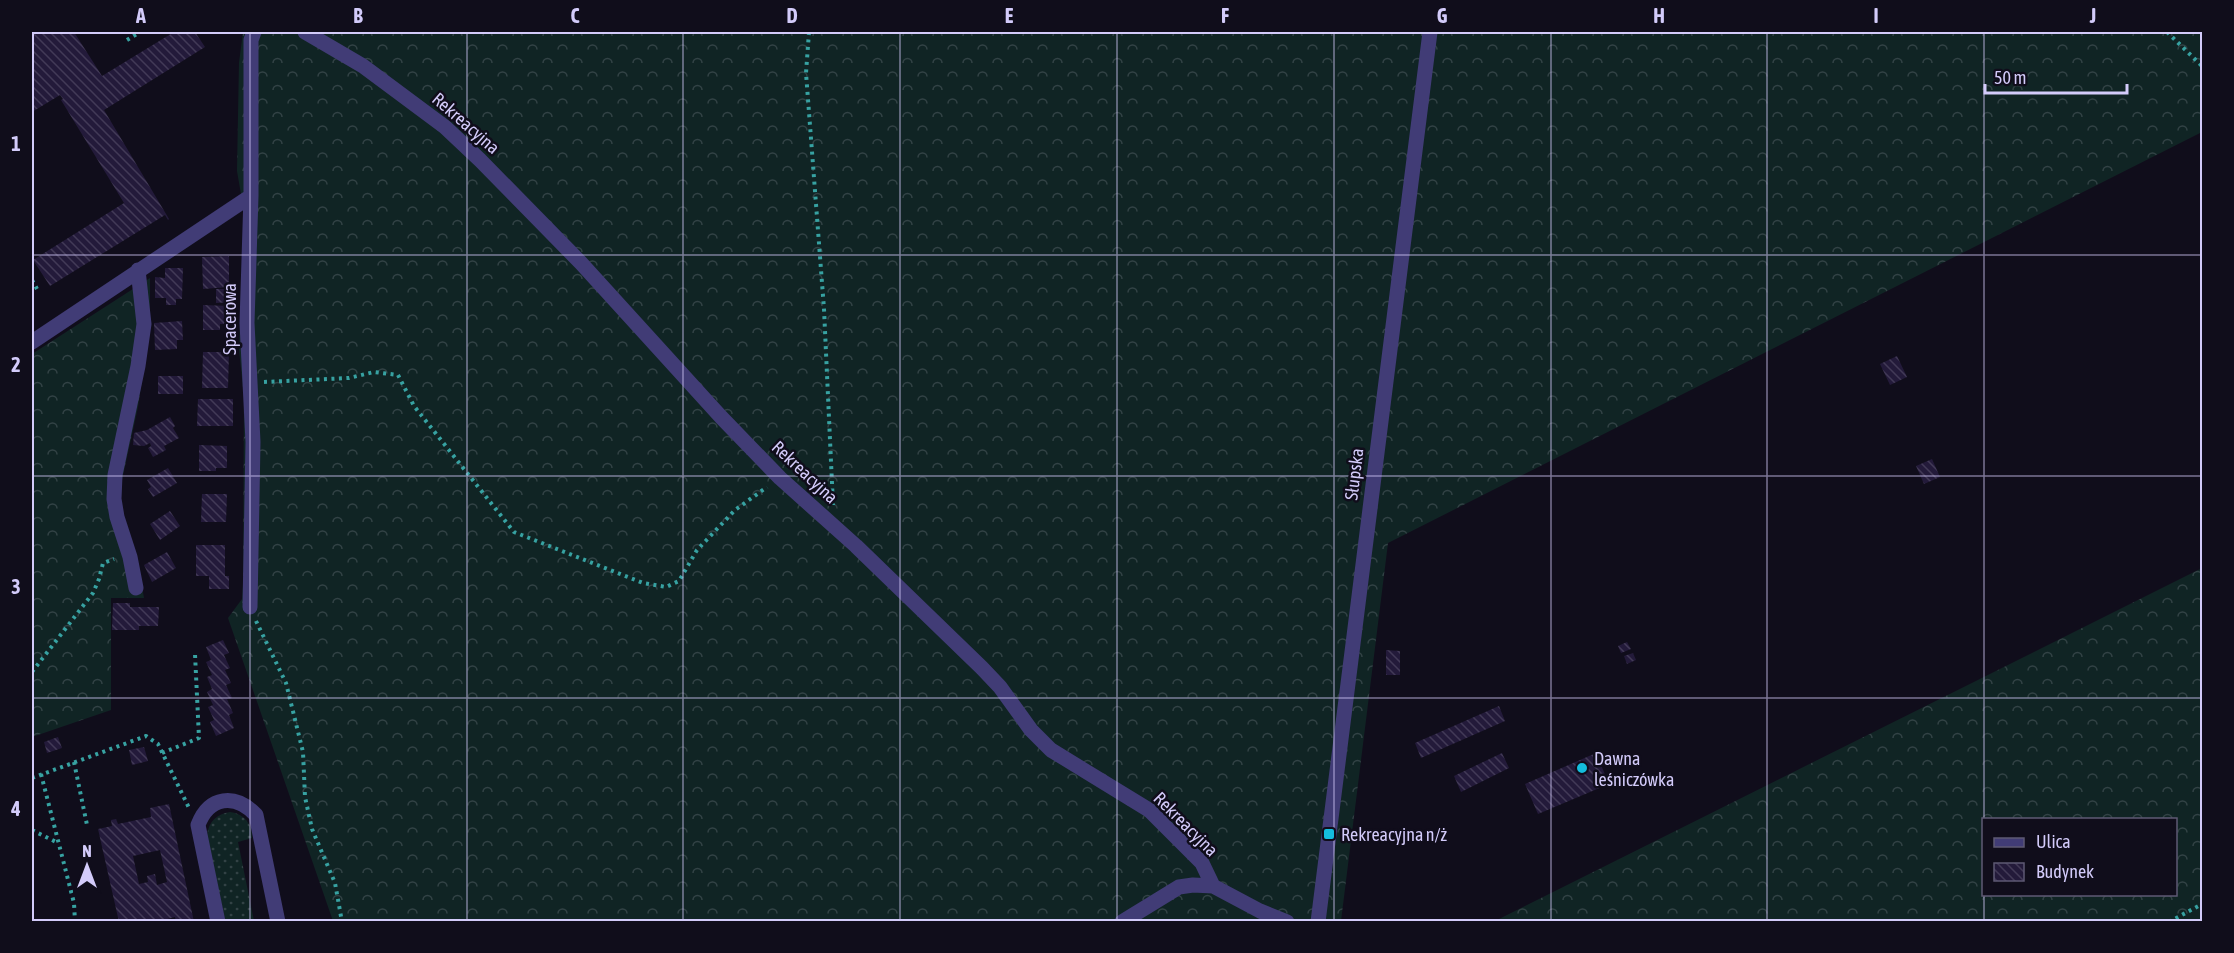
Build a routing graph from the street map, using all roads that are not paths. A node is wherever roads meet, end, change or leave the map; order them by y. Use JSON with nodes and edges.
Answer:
{"nodes":[{"id":1,"x":254,"y":32,"type":"edge"},
{"id":2,"x":305,"y":32,"type":"edge"},
{"id":3,"x":1430,"y":32,"type":"edge"},
{"id":4,"x":251,"y":196,"type":"junction"},
{"id":5,"x":138,"y":270,"type":"junction"},
{"id":6,"x":32,"y":342,"type":"edge"},
{"id":7,"x":136,"y":588,"type":"dead end"},
{"id":8,"x":250,"y":607,"type":"road end"},
{"id":9,"x":1213,"y":886,"type":"junction"},
{"id":10,"x":218,"y":921,"type":"edge"},
{"id":11,"x":278,"y":921,"type":"edge"},
{"id":12,"x":1122,"y":921,"type":"edge"},
{"id":13,"x":1287,"y":921,"type":"edge"},
{"id":14,"x":1318,"y":921,"type":"edge"}],
"edges":[{"from":1,"to":4,"type":"street","name":"Spacerowa"},
{"from":2,"to":9,"type":"street","name":"Rekreacyjna"},
{"from":3,"to":14,"type":"street","name":"Słupska"},
{"from":4,"to":5,"type":"street"},
{"from":4,"to":8,"type":"street","name":"Spacerowa"},
{"from":5,"to":6,"type":"street"},
{"from":5,"to":7,"type":"street"},
{"from":9,"to":12,"type":"street"},
{"from":9,"to":13,"type":"street","name":"Rekreacyjna"},
{"from":10,"to":11,"type":"street"}]}
